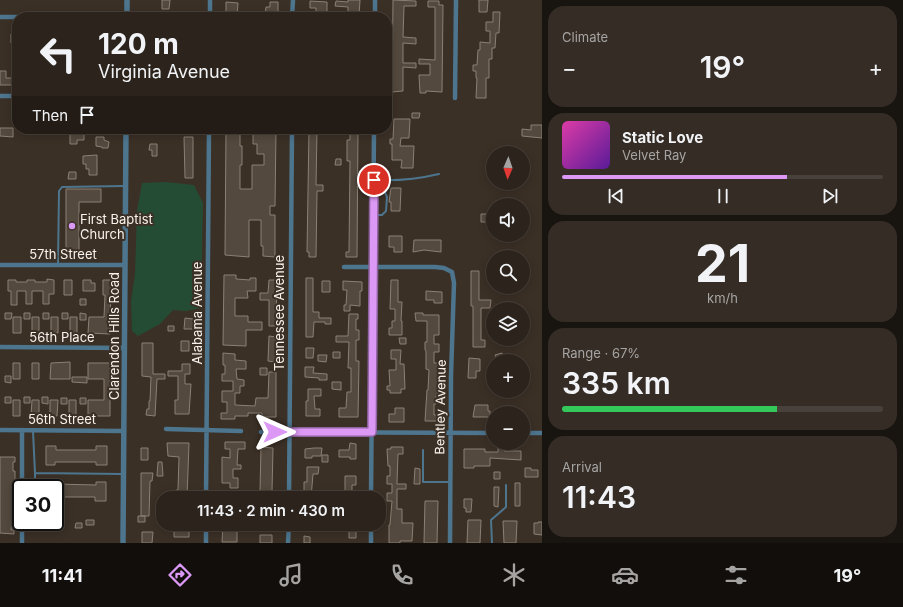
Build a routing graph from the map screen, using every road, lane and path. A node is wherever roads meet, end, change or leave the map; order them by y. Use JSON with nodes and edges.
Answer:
{"nodes":[{"id":1,"x":127,"y":0,"type":"edge"},
{"id":2,"x":210,"y":0,"type":"edge"},
{"id":3,"x":293,"y":0,"type":"edge"},
{"id":4,"x":375,"y":0,"type":"edge"},
{"id":5,"x":456,"y":0,"type":"edge"},
{"id":6,"x":126,"y":12,"type":"edge"},
{"id":7,"x":210,"y":12,"type":"edge"},
{"id":8,"x":292,"y":12,"type":"edge"},
{"id":9,"x":375,"y":12,"type":"edge"},
{"id":10,"x":0,"y":17,"type":"edge"},
{"id":11,"x":12,"y":17,"type":"edge"},
{"id":12,"x":0,"y":96,"type":"edge"},
{"id":13,"x":12,"y":96,"type":"edge"},
{"id":14,"x":455,"y":98,"type":"dead end"},
{"id":15,"x":126,"y":134,"type":"edge"},
{"id":16,"x":209,"y":134,"type":"edge"},
{"id":17,"x":292,"y":134,"type":"edge"},
{"id":18,"x":374,"y":134,"type":"edge"},
{"id":19,"x":439,"y":174,"type":"dead end"},
{"id":20,"x":374,"y":180,"type":"junction"},
{"id":21,"x":126,"y":186,"type":"junction"},
{"id":22,"x":374,"y":190,"type":"junction"},
{"id":23,"x":374,"y":215,"type":"junction"},
{"id":24,"x":0,"y":264,"type":"edge"},
{"id":25,"x":58,"y":265,"type":"junction"},
{"id":26,"x":125,"y":265,"type":"junction"},
{"id":27,"x":344,"y":267,"type":"dead end"},
{"id":28,"x":373,"y":267,"type":"junction"},
{"id":29,"x":0,"y":347,"type":"edge"},
{"id":30,"x":125,"y":348,"type":"junction"},
{"id":31,"x":166,"y":429,"type":"dead end"},
{"id":32,"x":0,"y":430,"type":"edge"},
{"id":33,"x":22,"y":430,"type":"junction"},
{"id":34,"x":33,"y":430,"type":"junction"},
{"id":35,"x":124,"y":431,"type":"junction"},
{"id":36,"x":207,"y":431,"type":"junction"},
{"id":37,"x":241,"y":431,"type":"dead end"},
{"id":38,"x":261,"y":432,"type":"dead end"},
{"id":39,"x":289,"y":432,"type":"junction"},
{"id":40,"x":372,"y":432,"type":"junction"},
{"id":41,"x":450,"y":433,"type":"junction"},
{"id":42,"x":486,"y":433,"type":"edge"},
{"id":43,"x":530,"y":433,"type":"edge"},
{"id":44,"x":542,"y":433,"type":"edge"},
{"id":45,"x":424,"y":450,"type":"dead end"},
{"id":46,"x":35,"y":473,"type":"junction"},
{"id":47,"x":124,"y":474,"type":"junction"},
{"id":48,"x":22,"y":479,"type":"edge"},
{"id":49,"x":35,"y":479,"type":"edge"},
{"id":50,"x":450,"y":482,"type":"junction"},
{"id":51,"x":506,"y":485,"type":"dead end"},
{"id":52,"x":206,"y":491,"type":"edge"},
{"id":53,"x":289,"y":491,"type":"edge"},
{"id":54,"x":371,"y":491,"type":"edge"},
{"id":55,"x":22,"y":531,"type":"edge"},
{"id":56,"x":206,"y":531,"type":"edge"},
{"id":57,"x":288,"y":531,"type":"edge"},
{"id":58,"x":371,"y":531,"type":"edge"},
{"id":59,"x":22,"y":542,"type":"dead end"},
{"id":60,"x":123,"y":543,"type":"edge"},
{"id":61,"x":206,"y":543,"type":"edge"},
{"id":62,"x":288,"y":543,"type":"edge"},
{"id":63,"x":371,"y":543,"type":"edge"},
{"id":64,"x":450,"y":543,"type":"edge"},
{"id":65,"x":492,"y":543,"type":"edge"}],
"edges":[{"from":1,"to":6,"type":"street"},
{"from":2,"to":7,"type":"street"},
{"from":3,"to":8,"type":"street"},
{"from":4,"to":9,"type":"street"},
{"from":5,"to":14,"type":"street"},
{"from":10,"to":11,"type":"street"},
{"from":12,"to":13,"type":"street"},
{"from":15,"to":21,"type":"street","name":"Clarendon Hills Road"},
{"from":16,"to":36,"type":"street","name":"Alabama Avenue"},
{"from":17,"to":39,"type":"street","name":"Tennessee Avenue"},
{"from":18,"to":20,"type":"street"},
{"from":19,"to":20,"type":"lane"},
{"from":20,"to":22,"type":"street"},
{"from":21,"to":25,"type":"lane"},
{"from":21,"to":26,"type":"street","name":"Clarendon Hills Road"},
{"from":22,"to":23,"type":"street"},
{"from":22,"to":23,"type":"lane"},
{"from":23,"to":28,"type":"street"},
{"from":24,"to":25,"type":"street","name":"57th Street"},
{"from":25,"to":26,"type":"street","name":"57th Street"},
{"from":26,"to":30,"type":"street","name":"Clarendon Hills Road"},
{"from":27,"to":28,"type":"street"},
{"from":28,"to":40,"type":"street"},
{"from":28,"to":41,"type":"street","name":"Bentley Avenue"},
{"from":29,"to":30,"type":"street","name":"56th Place"},
{"from":30,"to":35,"type":"street","name":"Clarendon Hills Road"},
{"from":31,"to":36,"type":"street"},
{"from":32,"to":33,"type":"street","name":"56th Street"},
{"from":33,"to":34,"type":"street","name":"56th Street"},
{"from":33,"to":48,"type":"street"},
{"from":34,"to":35,"type":"street","name":"56th Street"},
{"from":34,"to":46,"type":"lane"},
{"from":35,"to":47,"type":"street","name":"Clarendon Hills Road"},
{"from":36,"to":37,"type":"street"},
{"from":36,"to":52,"type":"street","name":"Alabama Avenue"},
{"from":38,"to":39,"type":"street"},
{"from":39,"to":40,"type":"street"},
{"from":39,"to":53,"type":"street","name":"Tennessee Avenue"},
{"from":40,"to":41,"type":"street"},
{"from":40,"to":54,"type":"street"},
{"from":41,"to":42,"type":"street"},
{"from":41,"to":50,"type":"street","name":"Bentley Avenue"},
{"from":43,"to":44,"type":"street"},
{"from":45,"to":50,"type":"lane"},
{"from":46,"to":47,"type":"lane"},
{"from":46,"to":49,"type":"lane"},
{"from":47,"to":60,"type":"street","name":"Clarendon Hills Road"},
{"from":50,"to":64,"type":"street","name":"Bentley Avenue"},
{"from":51,"to":65,"type":"lane"},
{"from":55,"to":59,"type":"street"},
{"from":56,"to":61,"type":"street"},
{"from":57,"to":62,"type":"street"},
{"from":58,"to":63,"type":"street"}]}
